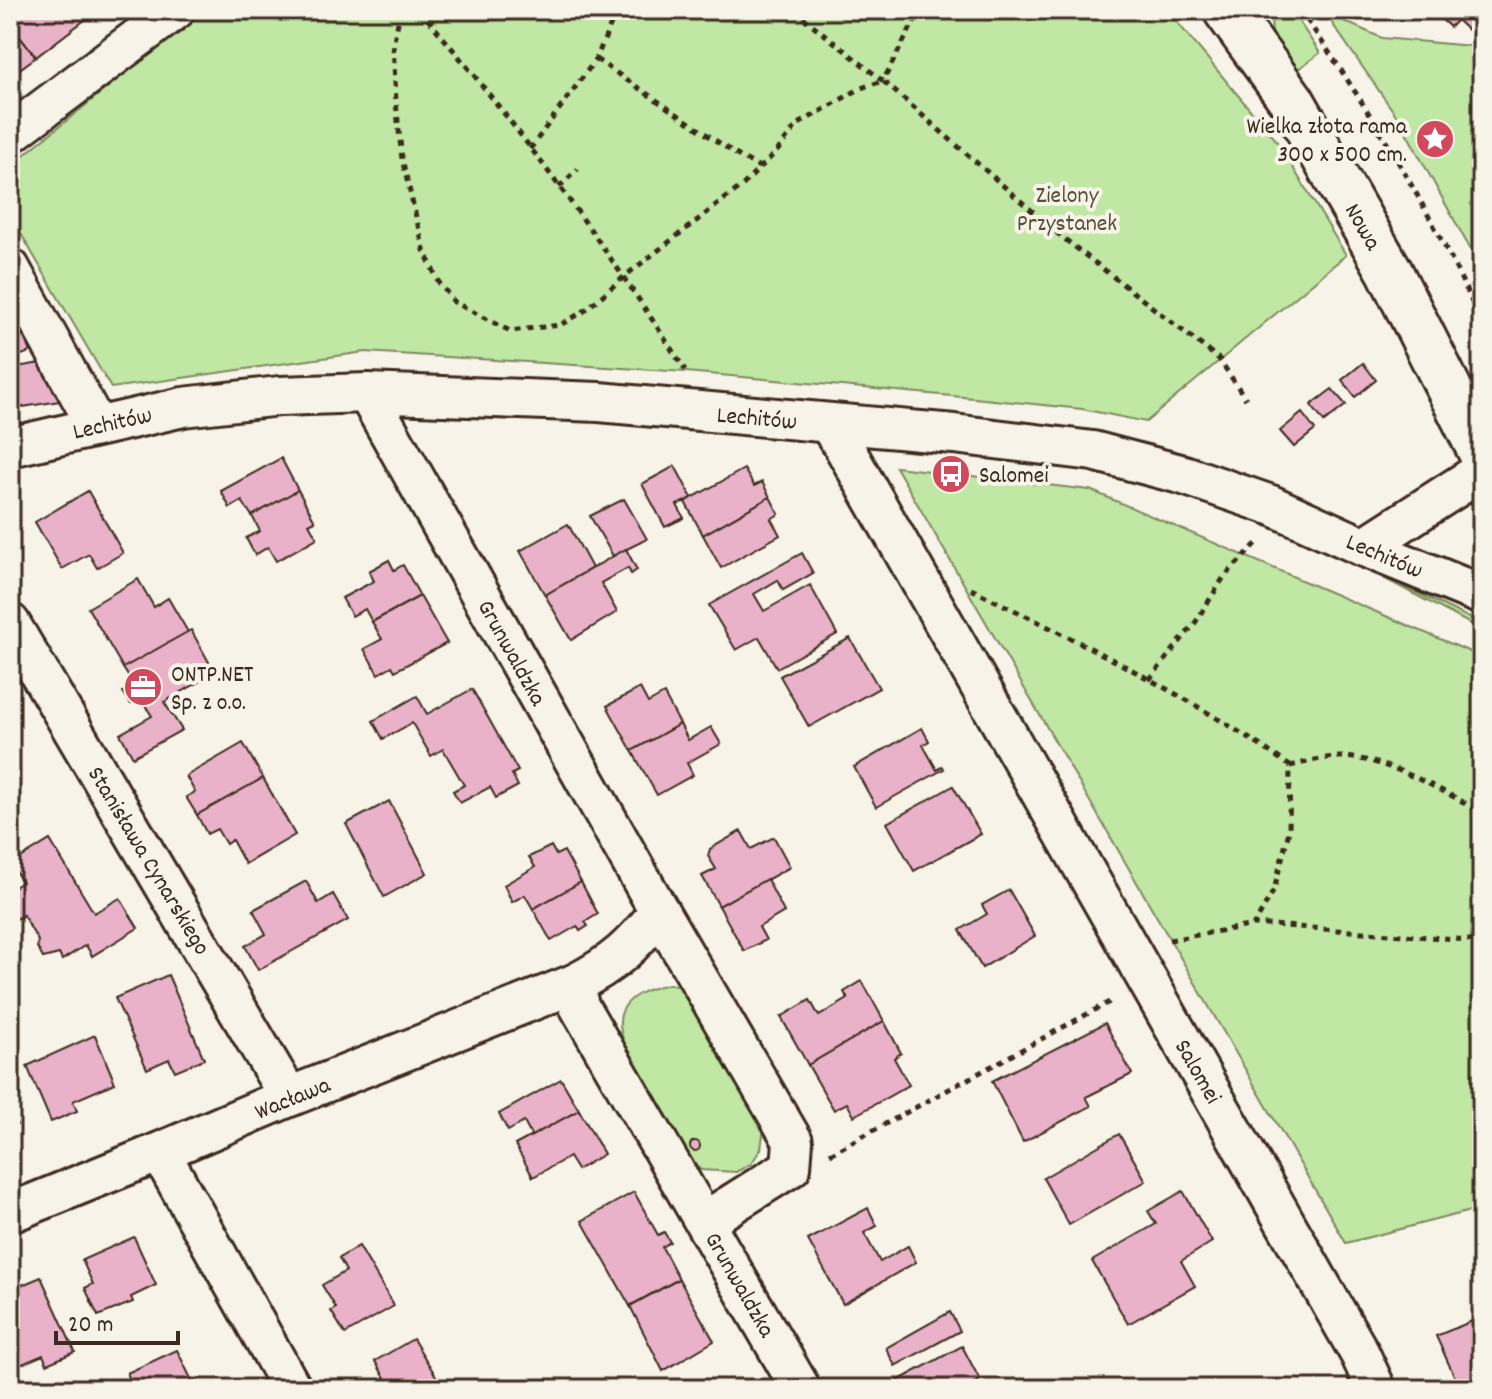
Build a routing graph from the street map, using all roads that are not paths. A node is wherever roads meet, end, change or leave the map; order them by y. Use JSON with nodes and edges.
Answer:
{"nodes":[{"id":1,"x":175,"y":10,"type":"edge"},
{"id":2,"x":1226,"y":10,"type":"edge"},
{"id":3,"x":10,"y":134,"type":"edge"},
{"id":4,"x":10,"y":268,"type":"edge"},
{"id":5,"x":367,"y":393,"type":"junction"},
{"id":6,"x":828,"y":423,"type":"junction"},
{"id":7,"x":96,"y":425,"type":"junction"},
{"id":8,"x":10,"y":447,"type":"edge"},
{"id":9,"x":1482,"y":454,"type":"edge"},
{"id":10,"x":1482,"y":471,"type":"edge"},
{"id":11,"x":1364,"y":547,"type":"junction"},
{"id":12,"x":1482,"y":595,"type":"edge"},
{"id":13,"x":10,"y":623,"type":"edge"},
{"id":14,"x":659,"y":911,"type":"junction"},
{"id":15,"x":574,"y":984,"type":"junction"},
{"id":16,"x":289,"y":1097,"type":"junction"},
{"id":17,"x":160,"y":1152,"type":"junction"},
{"id":18,"x":10,"y":1213,"type":"edge"},
{"id":19,"x":705,"y":1221,"type":"junction"},
{"id":20,"x":292,"y":1389,"type":"edge"},
{"id":21,"x":801,"y":1389,"type":"edge"},
{"id":22,"x":1376,"y":1389,"type":"edge"}],
"edges":[{"from":1,"to":3,"type":"street"},
{"from":2,"to":9,"type":"street","name":"Nowa"},
{"from":4,"to":7,"type":"street"},
{"from":5,"to":6,"type":"street","name":"Lechitów"},
{"from":5,"to":7,"type":"street","name":"Lechitów"},
{"from":5,"to":14,"type":"street","name":"Grunwaldzka"},
{"from":6,"to":11,"type":"street","name":"Lechitów"},
{"from":6,"to":22,"type":"street","name":"Salomei"},
{"from":7,"to":8,"type":"street","name":"Lechitów"},
{"from":10,"to":11,"type":"street"},
{"from":11,"to":12,"type":"street","name":"Lechitów"},
{"from":13,"to":16,"type":"street","name":"Stanisława Cynarskiego"},
{"from":14,"to":15,"type":"street"},
{"from":14,"to":19,"type":"street","name":"Grunwaldzka"},
{"from":15,"to":16,"type":"street","name":"Wacława"},
{"from":15,"to":19,"type":"street","name":"Grunwaldzka"},
{"from":16,"to":17,"type":"street","name":"Wacława"},
{"from":17,"to":18,"type":"street","name":"Wacława"},
{"from":17,"to":20,"type":"street"},
{"from":19,"to":21,"type":"street","name":"Grunwaldzka"}]}
